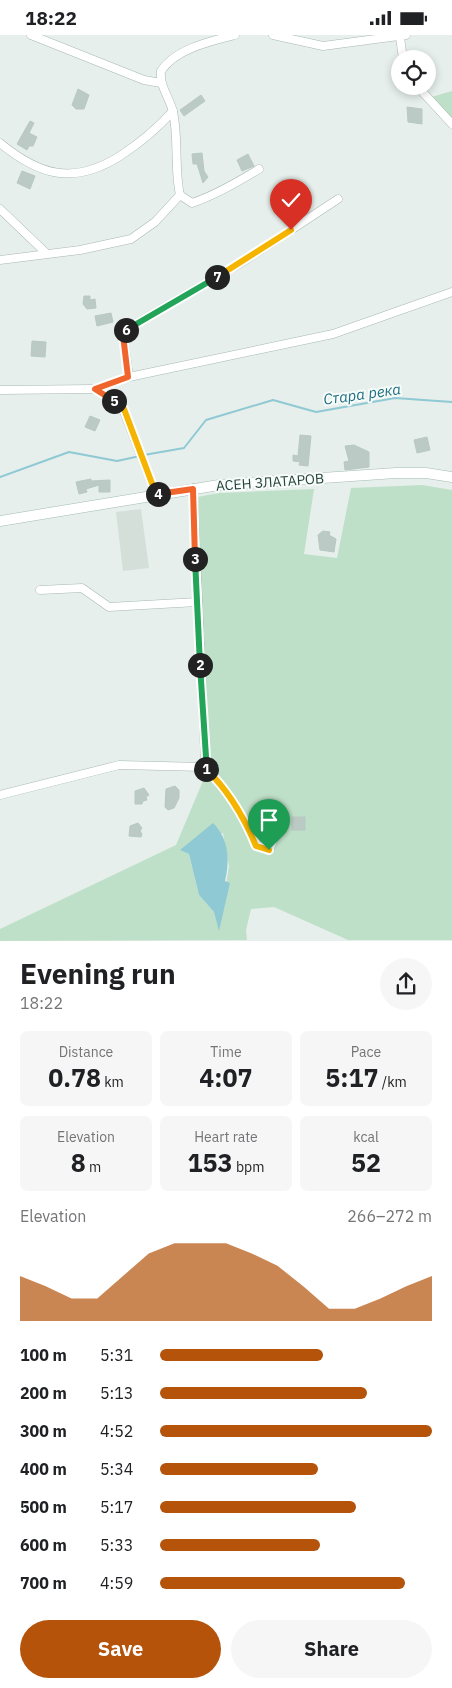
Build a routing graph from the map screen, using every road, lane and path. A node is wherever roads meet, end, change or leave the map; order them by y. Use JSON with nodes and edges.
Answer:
{"nodes":[{"id":1,"x":31,"y":35,"type":"edge"},
{"id":2,"x":235,"y":35,"type":"edge"},
{"id":3,"x":272,"y":35,"type":"edge"},
{"id":4,"x":403,"y":36,"type":"edge"},
{"id":5,"x":403,"y":50,"type":"edge"},
{"id":6,"x":161,"y":83,"type":"junction"},
{"id":7,"x":425,"y":95,"type":"edge"},
{"id":8,"x":173,"y":111,"type":"junction"},
{"id":9,"x":452,"y":124,"type":"edge"},
{"id":10,"x":0,"y":143,"type":"edge"},
{"id":11,"x":259,"y":169,"type":"dead end"},
{"id":12,"x":180,"y":195,"type":"junction"},
{"id":13,"x":338,"y":199,"type":"dead end"},
{"id":14,"x":0,"y":209,"type":"edge"},
{"id":15,"x":47,"y":254,"type":"junction"},
{"id":16,"x":0,"y":260,"type":"edge"},
{"id":17,"x":452,"y":292,"type":"edge"},
{"id":18,"x":128,"y":377,"type":"junction"},
{"id":19,"x":95,"y":389,"type":"junction"},
{"id":20,"x":0,"y":390,"type":"edge"},
{"id":21,"x":452,"y":477,"type":"edge"},
{"id":22,"x":193,"y":489,"type":"junction"},
{"id":23,"x":156,"y":494,"type":"junction"},
{"id":24,"x":0,"y":521,"type":"edge"},
{"id":25,"x":40,"y":590,"type":"dead end"},
{"id":26,"x":197,"y":602,"type":"junction"},
{"id":27,"x":204,"y":767,"type":"junction"},
{"id":28,"x":0,"y":795,"type":"edge"},
{"id":29,"x":284,"y":817,"type":"dead end"}],
"edges":[{"from":1,"to":6,"type":"street"},
{"from":2,"to":6,"type":"street"},
{"from":3,"to":4,"type":"street"},
{"from":4,"to":5,"type":"street"},
{"from":6,"to":8,"type":"street"},
{"from":7,"to":9,"type":"street"},
{"from":8,"to":10,"type":"street"},
{"from":8,"to":12,"type":"street"},
{"from":11,"to":12,"type":"street"},
{"from":12,"to":15,"type":"street"},
{"from":13,"to":18,"type":"street"},
{"from":14,"to":15,"type":"street"},
{"from":15,"to":16,"type":"street"},
{"from":17,"to":18,"type":"street"},
{"from":18,"to":19,"type":"street"},
{"from":19,"to":20,"type":"street"},
{"from":19,"to":23,"type":"street"},
{"from":21,"to":22,"type":"street","name":"АСЕН ЗЛАТАРОВ"},
{"from":22,"to":23,"type":"street","name":"АСЕН ЗЛАТАРОВ"},
{"from":22,"to":26,"type":"street"},
{"from":23,"to":24,"type":"street","name":"АСЕН ЗЛАТАРОВ"},
{"from":25,"to":26,"type":"street"},
{"from":26,"to":27,"type":"street"},
{"from":27,"to":28,"type":"street"},
{"from":27,"to":29,"type":"street"}]}
